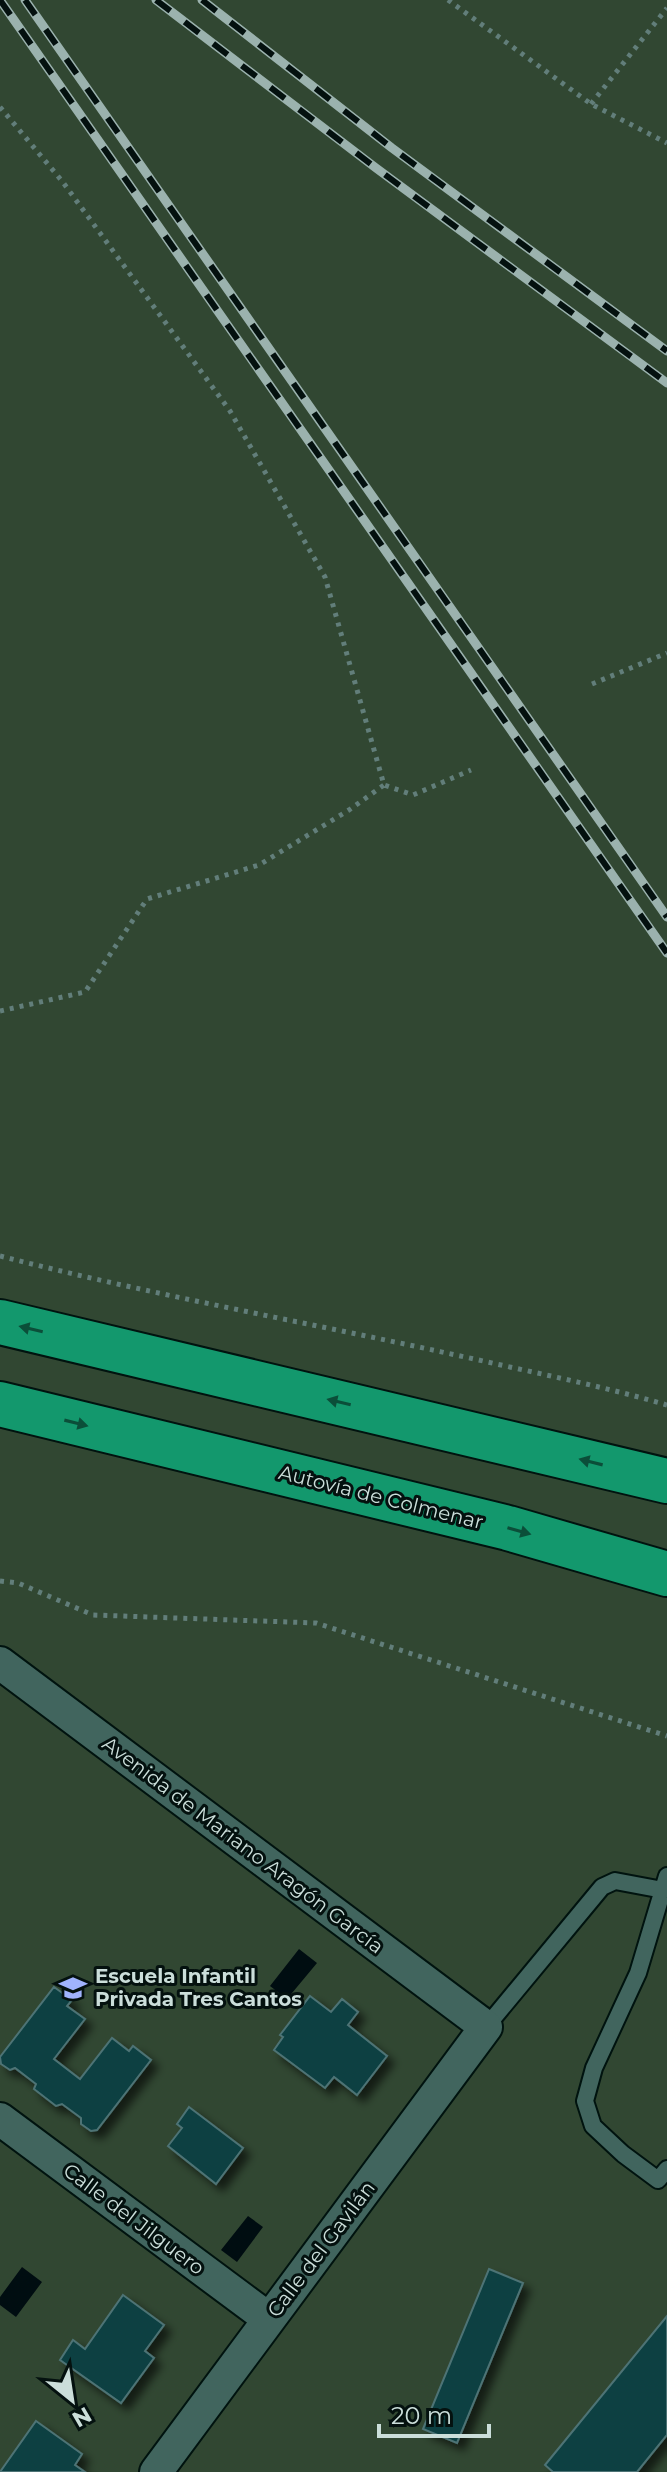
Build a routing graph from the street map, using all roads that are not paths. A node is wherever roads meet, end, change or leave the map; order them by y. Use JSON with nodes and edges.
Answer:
{"nodes":[{"id":1,"x":0,"y":1322,"type":"edge"},
{"id":2,"x":0,"y":1404,"type":"edge"},
{"id":3,"x":667,"y":1481,"type":"edge"},
{"id":4,"x":667,"y":1574,"type":"edge"},
{"id":5,"x":0,"y":1663,"type":"edge"},
{"id":6,"x":664,"y":1895,"type":"edge"},
{"id":7,"x":486,"y":2027,"type":"junction"},
{"id":8,"x":0,"y":2119,"type":"edge"},
{"id":9,"x":667,"y":2169,"type":"edge"},
{"id":10,"x":269,"y":2319,"type":"junction"},
{"id":11,"x":156,"y":2472,"type":"edge"}],
"edges":[{"from":3,"to":1,"type":"highway","one_way":true},
{"from":2,"to":4,"type":"highway","name":"Autovía de Colmenar","one_way":true},
{"from":5,"to":7,"type":"street","name":"Avenida de Mariano Aragón García"},
{"from":6,"to":7,"type":"lane"},
{"from":6,"to":9,"type":"lane"},
{"from":7,"to":10,"type":"street","name":"Calle del Gavilán"},
{"from":8,"to":10,"type":"street","name":"Calle del Jilguero"},
{"from":10,"to":11,"type":"street","name":"Calle del Gavilán"}]}
